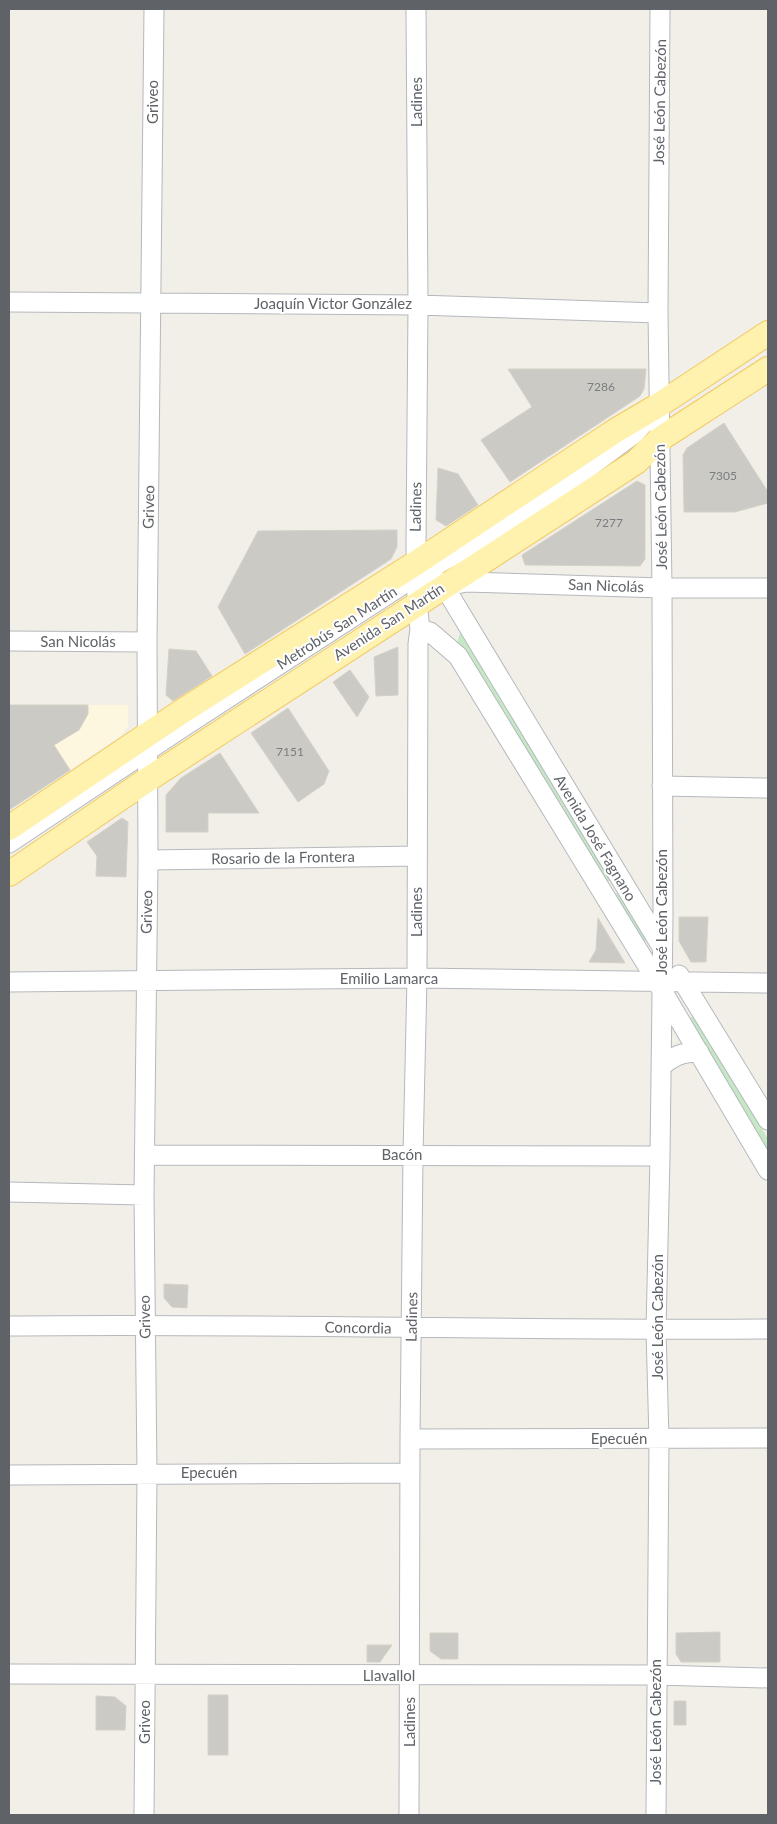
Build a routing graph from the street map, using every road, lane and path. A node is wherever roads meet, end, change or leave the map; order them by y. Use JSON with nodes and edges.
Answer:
{"nodes":[{"id":1,"x":154,"y":9,"type":"edge"},
{"id":2,"x":416,"y":9,"type":"edge"},
{"id":3,"x":660,"y":9,"type":"edge"},
{"id":4,"x":9,"y":302,"type":"edge"},
{"id":5,"x":151,"y":303,"type":"junction"},
{"id":6,"x":418,"y":305,"type":"junction"},
{"id":7,"x":658,"y":313,"type":"junction"},
{"id":8,"x":768,"y":333,"type":"edge"},
{"id":9,"x":768,"y":369,"type":"edge"},
{"id":10,"x":660,"y":405,"type":"junction"},
{"id":11,"x":660,"y":439,"type":"junction"},
{"id":12,"x":424,"y":581,"type":"junction"},
{"id":13,"x":662,"y":588,"type":"junction"},
{"id":14,"x":768,"y":588,"type":"edge"},
{"id":15,"x":420,"y":629,"type":"junction"},
{"id":16,"x":9,"y":641,"type":"edge"},
{"id":17,"x":147,"y":642,"type":"junction"},
{"id":18,"x":147,"y":758,"type":"junction"},
{"id":19,"x":662,"y":786,"type":"junction"},
{"id":20,"x":768,"y":788,"type":"edge"},
{"id":21,"x":9,"y":828,"type":"edge"},
{"id":22,"x":9,"y":844,"type":"edge"},
{"id":23,"x":417,"y":856,"type":"junction"},
{"id":24,"x":9,"y":858,"type":"edge"},
{"id":25,"x":148,"y":860,"type":"junction"},
{"id":26,"x":9,"y":874,"type":"edge"},
{"id":27,"x":662,"y":948,"type":"junction"},
{"id":28,"x":417,"y":978,"type":"junction"},
{"id":29,"x":146,"y":980,"type":"junction"},
{"id":30,"x":9,"y":982,"type":"edge"},
{"id":31,"x":684,"y":982,"type":"junction"},
{"id":32,"x":768,"y":983,"type":"edge"},
{"id":33,"x":660,"y":985,"type":"junction"},
{"id":34,"x":698,"y":1052,"type":"junction"},
{"id":35,"x":661,"y":1067,"type":"junction"},
{"id":36,"x":768,"y":1120,"type":"edge"},
{"id":37,"x":145,"y":1155,"type":"junction"},
{"id":38,"x":413,"y":1155,"type":"junction"},
{"id":39,"x":660,"y":1156,"type":"junction"},
{"id":40,"x":768,"y":1170,"type":"edge"},
{"id":41,"x":9,"y":1192,"type":"edge"},
{"id":42,"x":144,"y":1195,"type":"junction"},
{"id":43,"x":145,"y":1325,"type":"junction"},
{"id":44,"x":9,"y":1326,"type":"edge"},
{"id":45,"x":412,"y":1328,"type":"junction"},
{"id":46,"x":768,"y":1329,"type":"edge"},
{"id":47,"x":656,"y":1330,"type":"junction"},
{"id":48,"x":768,"y":1438,"type":"edge"},
{"id":49,"x":410,"y":1439,"type":"junction"},
{"id":50,"x":659,"y":1440,"type":"junction"},
{"id":51,"x":410,"y":1473,"type":"junction"},
{"id":52,"x":147,"y":1474,"type":"junction"},
{"id":53,"x":9,"y":1476,"type":"edge"},
{"id":54,"x":9,"y":1674,"type":"edge"},
{"id":55,"x":145,"y":1674,"type":"junction"},
{"id":56,"x":656,"y":1675,"type":"junction"},
{"id":57,"x":410,"y":1676,"type":"junction"},
{"id":58,"x":768,"y":1678,"type":"edge"},
{"id":59,"x":144,"y":1815,"type":"edge"},
{"id":60,"x":410,"y":1815,"type":"edge"},
{"id":61,"x":656,"y":1815,"type":"edge"}],
"edges":[{"from":1,"to":5,"type":"street","name":"Griveo"},
{"from":2,"to":6,"type":"street","name":"Ladines"},
{"from":3,"to":7,"type":"street","name":"José León Cabezón"},
{"from":4,"to":5,"type":"street","name":"Joaquín Victor González"},
{"from":5,"to":6,"type":"street","name":"Joaquín Victor González"},
{"from":5,"to":17,"type":"street","name":"Griveo"},
{"from":6,"to":7,"type":"street","name":"Joaquín Victor González"},
{"from":6,"to":12,"type":"street","name":"Ladines"},
{"from":7,"to":10,"type":"street","name":"José León Cabezón"},
{"from":8,"to":10,"type":"main road","name":"Avenida San Martín"},
{"from":9,"to":11,"type":"main road","name":"Avenida San Martín"},
{"from":10,"to":11,"type":"street","name":"José León Cabezón"},
{"from":10,"to":12,"type":"main road","name":"Avenida San Martín"},
{"from":11,"to":12,"type":"main road","name":"Avenida San Martín"},
{"from":11,"to":13,"type":"street","name":"José León Cabezón"},
{"from":12,"to":13,"type":"street","name":"San Nicolás"},
{"from":12,"to":15,"type":"street","name":"Ladines"},
{"from":12,"to":18,"type":"main road","name":"Avenida San Martín"},
{"from":12,"to":18,"type":"main road","name":"Avenida San Martín"},
{"from":12,"to":27,"type":"street","name":"Avenida José Fagnano"},
{"from":13,"to":14,"type":"street","name":"San Nicolás"},
{"from":13,"to":19,"type":"street","name":"José León Cabezón"},
{"from":15,"to":23,"type":"street","name":"Ladines"},
{"from":15,"to":33,"type":"street","name":"Avenida José Fagnano"},
{"from":16,"to":17,"type":"street","name":"San Nicolás"},
{"from":17,"to":18,"type":"street","name":"Griveo"},
{"from":18,"to":21,"type":"main road","name":"Avenida San Martín"},
{"from":18,"to":22,"type":"street"},
{"from":18,"to":24,"type":"street"},
{"from":18,"to":25,"type":"street","name":"Griveo"},
{"from":18,"to":26,"type":"main road","name":"Avenida San Martín"},
{"from":19,"to":20,"type":"street"},
{"from":19,"to":27,"type":"street","name":"José León Cabezón"},
{"from":23,"to":25,"type":"street","name":"Rosario de la Frontera"},
{"from":23,"to":28,"type":"street","name":"Ladines"},
{"from":25,"to":29,"type":"street","name":"Griveo"},
{"from":27,"to":31,"type":"street","name":"Avenida José Fagnano"},
{"from":27,"to":33,"type":"street","name":"José León Cabezón"},
{"from":28,"to":29,"type":"street","name":"Emilio Lamarca"},
{"from":28,"to":33,"type":"street","name":"Emilio Lamarca"},
{"from":28,"to":38,"type":"street","name":"Ladines"},
{"from":29,"to":30,"type":"street","name":"Emilio Lamarca"},
{"from":29,"to":37,"type":"street","name":"Griveo"},
{"from":31,"to":32,"type":"street","name":"Emilio Lamarca"},
{"from":31,"to":33,"type":"street","name":"Emilio Lamarca"},
{"from":31,"to":36,"type":"street","name":"Avenida José Fagnano"},
{"from":33,"to":34,"type":"street","name":"Avenida José Fagnano"},
{"from":33,"to":35,"type":"street","name":"José León Cabezón"},
{"from":34,"to":35,"type":"street"},
{"from":34,"to":40,"type":"street","name":"Avenida José Fagnano"},
{"from":35,"to":39,"type":"street","name":"José León Cabezón"},
{"from":37,"to":38,"type":"street","name":"Bacón"},
{"from":37,"to":42,"type":"street","name":"Griveo"},
{"from":38,"to":39,"type":"street","name":"Bacón"},
{"from":38,"to":45,"type":"street","name":"Ladines"},
{"from":39,"to":47,"type":"street","name":"José León Cabezón"},
{"from":41,"to":42,"type":"street"},
{"from":42,"to":43,"type":"street","name":"Griveo"},
{"from":43,"to":44,"type":"street","name":"Concordia"},
{"from":43,"to":45,"type":"street","name":"Concordia"},
{"from":43,"to":52,"type":"street","name":"Griveo"},
{"from":45,"to":47,"type":"street","name":"Concordia"},
{"from":45,"to":49,"type":"street","name":"Ladines"},
{"from":46,"to":47,"type":"street","name":"Concordia"},
{"from":47,"to":50,"type":"street","name":"José León Cabezón"},
{"from":48,"to":50,"type":"street","name":"Epecuén"},
{"from":49,"to":50,"type":"street","name":"Epecuén"},
{"from":49,"to":51,"type":"street","name":"Ladines"},
{"from":50,"to":56,"type":"street","name":"José León Cabezón"},
{"from":51,"to":52,"type":"street","name":"Epecuén"},
{"from":51,"to":57,"type":"street","name":"Ladines"},
{"from":52,"to":53,"type":"street","name":"Epecuén"},
{"from":52,"to":55,"type":"street","name":"Griveo"},
{"from":54,"to":55,"type":"street","name":"Llavallol"},
{"from":55,"to":57,"type":"street","name":"Llavallol"},
{"from":55,"to":59,"type":"street","name":"Griveo"},
{"from":56,"to":57,"type":"street","name":"Llavallol"},
{"from":56,"to":58,"type":"street","name":"Llavallol"},
{"from":56,"to":61,"type":"street","name":"José León Cabezón"},
{"from":57,"to":60,"type":"street","name":"Ladines"}]}
